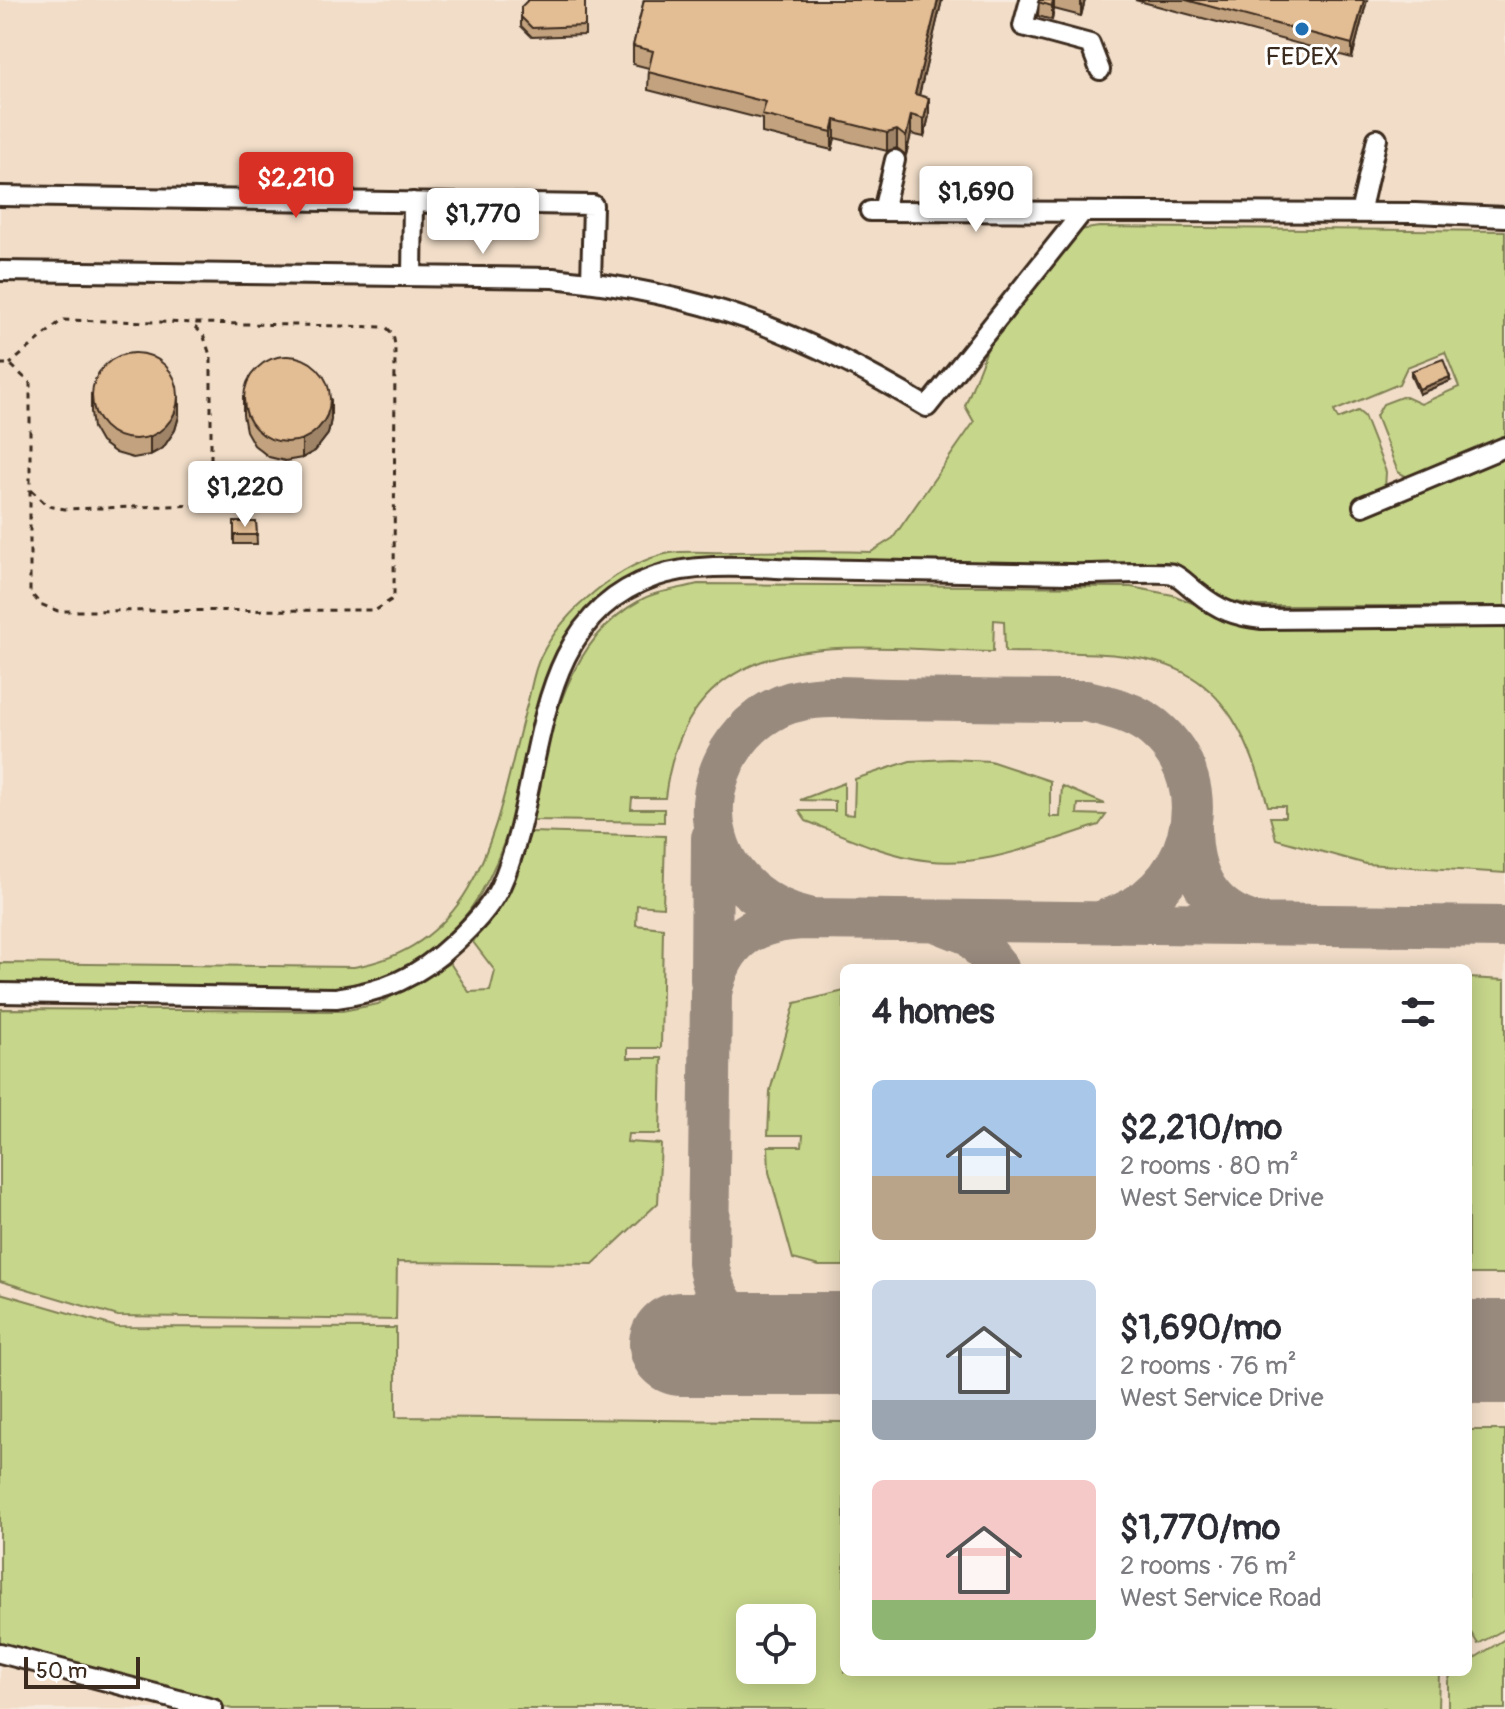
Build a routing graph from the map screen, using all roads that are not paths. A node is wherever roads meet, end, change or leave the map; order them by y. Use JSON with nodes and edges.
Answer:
{"nodes":[{"id":1,"x":1030,"y":0,"type":"edge"},
{"id":2,"x":1100,"y":70,"type":"dead end"},
{"id":3,"x":1377,"y":139,"type":"dead end"},
{"id":4,"x":895,"y":160,"type":"dead end"},
{"id":5,"x":0,"y":196,"type":"edge"},
{"id":6,"x":413,"y":202,"type":"junction"},
{"id":7,"x":1360,"y":213,"type":"junction"},
{"id":8,"x":1081,"y":214,"type":"junction"},
{"id":9,"x":1505,"y":217,"type":"edge"},
{"id":10,"x":0,"y":271,"type":"edge"},
{"id":11,"x":412,"y":276,"type":"junction"},
{"id":12,"x":591,"y":282,"type":"junction"},
{"id":13,"x":1505,"y":447,"type":"edge"},
{"id":14,"x":1363,"y":506,"type":"dead end"},
{"id":15,"x":1505,"y":617,"type":"edge"},
{"id":16,"x":0,"y":993,"type":"edge"},
{"id":17,"x":0,"y":1653,"type":"edge"},
{"id":18,"x":213,"y":1709,"type":"edge"}],
"edges":[{"from":1,"to":2,"type":"street"},
{"from":3,"to":7,"type":"street"},
{"from":4,"to":8,"type":"street"},
{"from":5,"to":6,"type":"street"},
{"from":6,"to":11,"type":"street"},
{"from":6,"to":12,"type":"street"},
{"from":7,"to":8,"type":"street"},
{"from":7,"to":9,"type":"street"},
{"from":8,"to":12,"type":"street"},
{"from":10,"to":11,"type":"street"},
{"from":11,"to":12,"type":"street"},
{"from":13,"to":14,"type":"street"},
{"from":15,"to":16,"type":"street"},
{"from":17,"to":18,"type":"street"}]}
